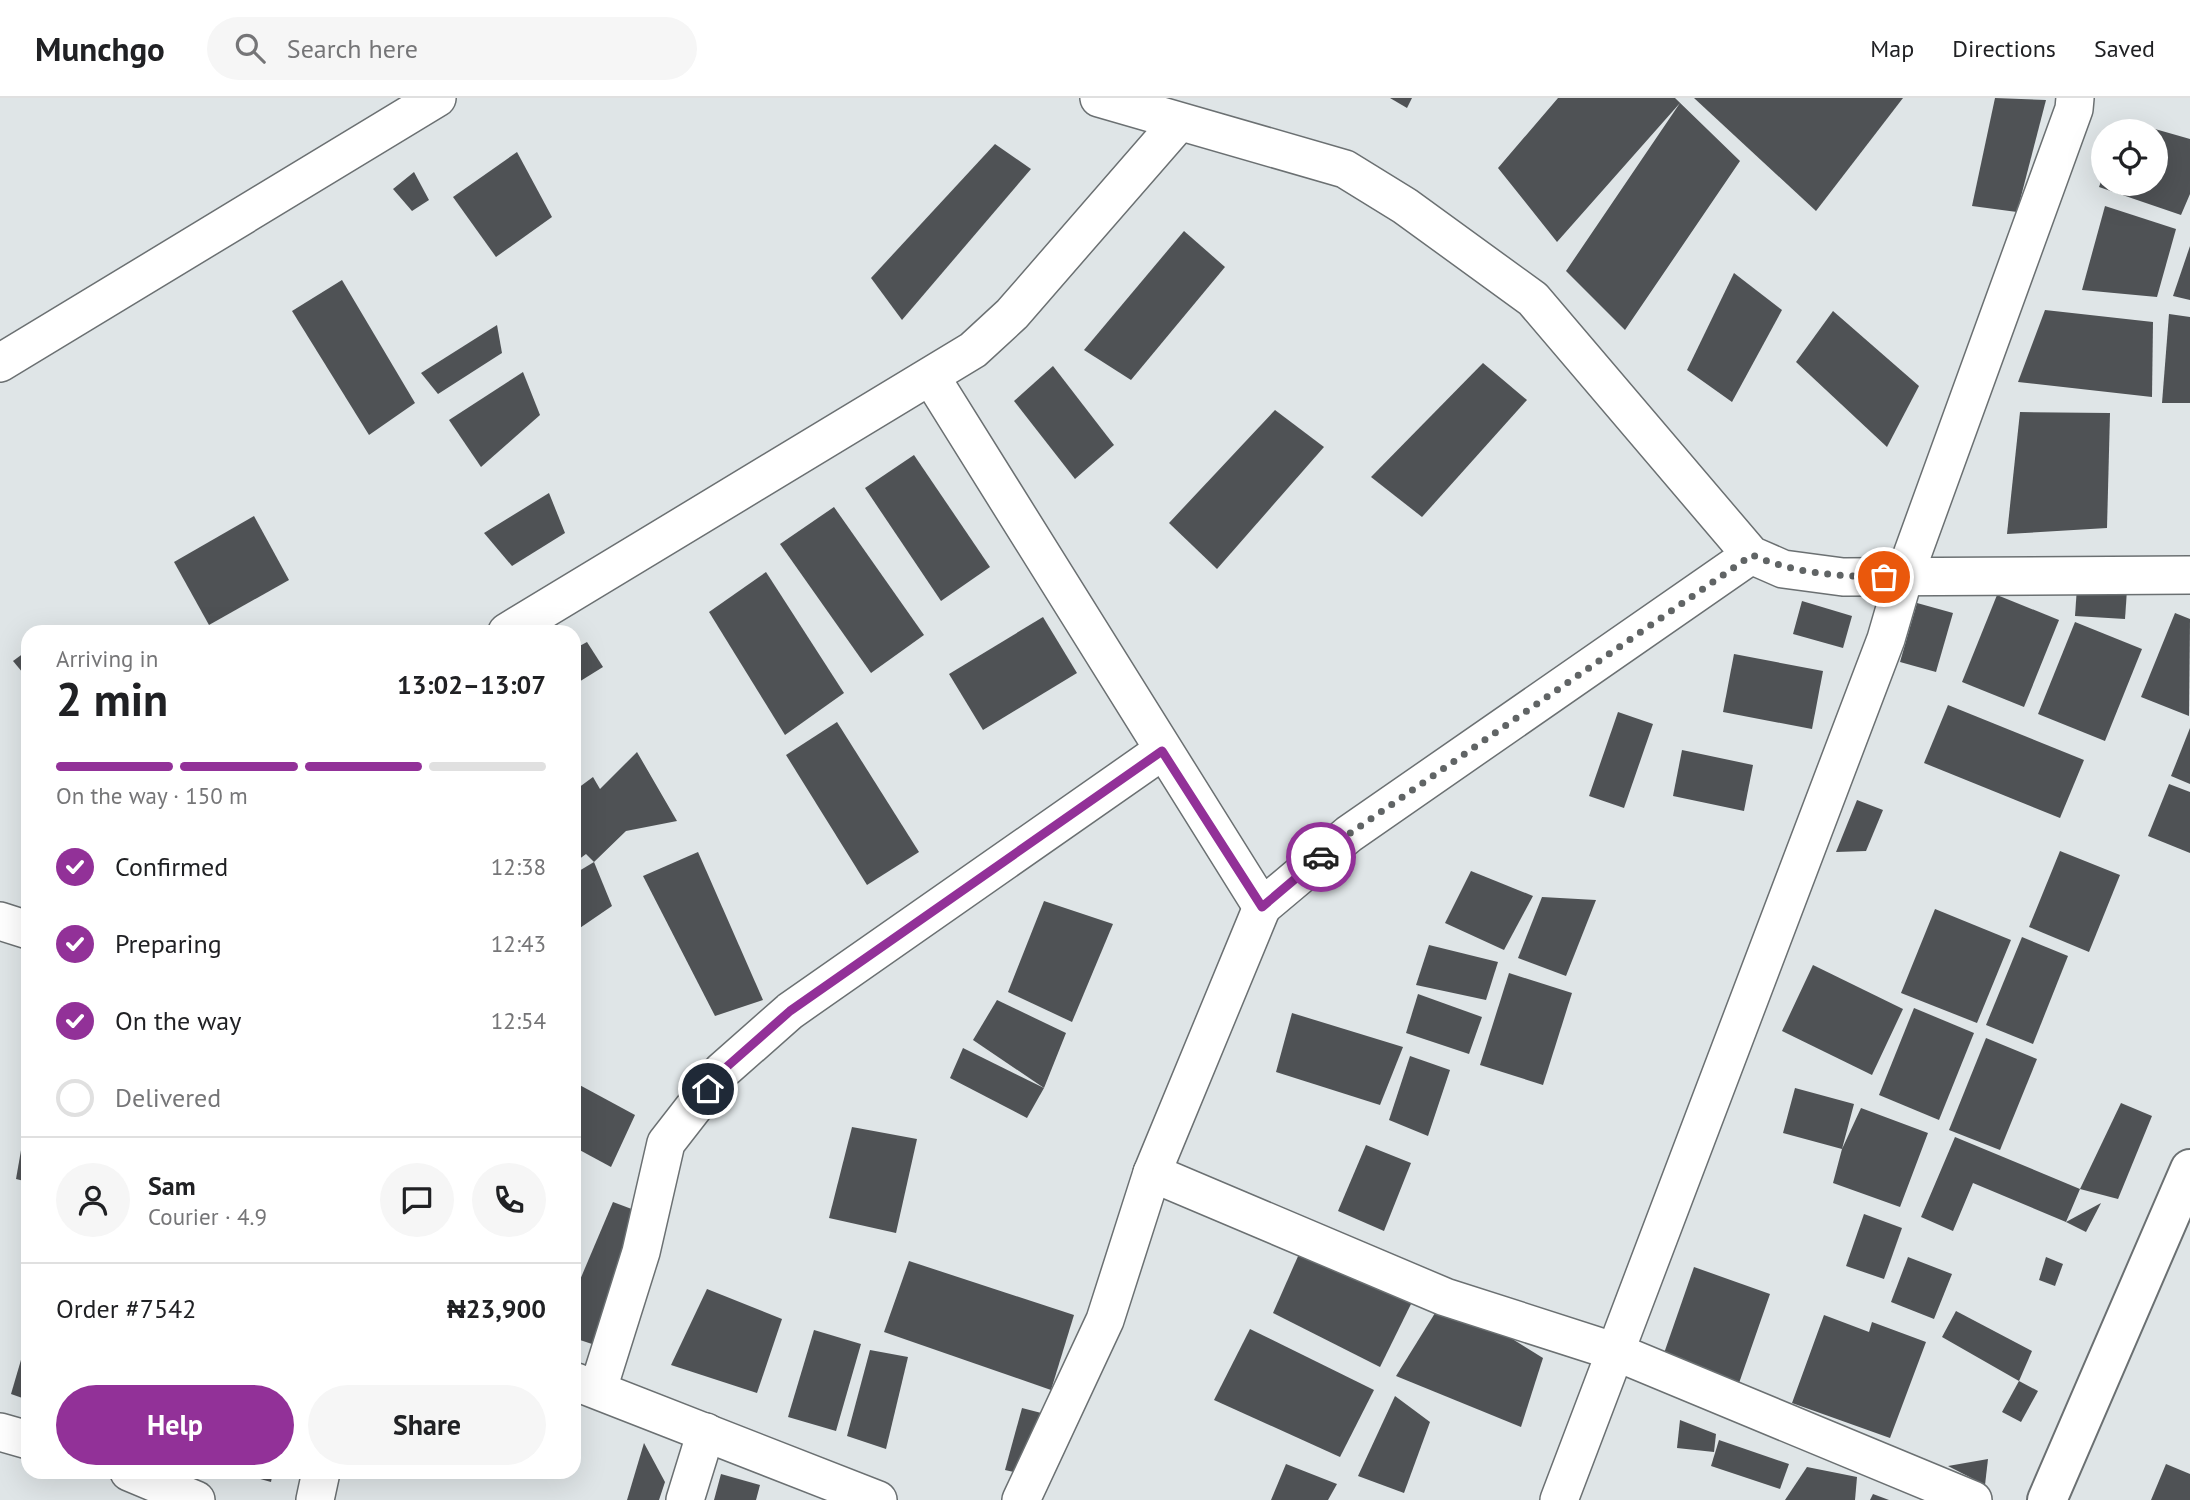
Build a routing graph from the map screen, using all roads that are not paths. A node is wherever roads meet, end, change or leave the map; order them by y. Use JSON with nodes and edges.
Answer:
{"nodes":[{"id":1,"x":437,"y":98,"type":"edge"},
{"id":2,"x":1099,"y":98,"type":"edge"},
{"id":3,"x":2074,"y":98,"type":"edge"},
{"id":4,"x":1180,"y":122,"type":"junction"},
{"id":5,"x":0,"y":363,"type":"edge"},
{"id":6,"x":931,"y":377,"type":"junction"},
{"id":7,"x":1752,"y":555,"type":"junction"},
{"id":8,"x":2190,"y":575,"type":"edge"},
{"id":9,"x":1904,"y":577,"type":"junction"},
{"id":10,"x":519,"y":625,"type":"edge"},
{"id":11,"x":1162,"y":751,"type":"junction"},
{"id":12,"x":1262,"y":907,"type":"junction"},
{"id":13,"x":0,"y":921,"type":"edge"},
{"id":14,"x":21,"y":928,"type":"edge"},
{"id":15,"x":2190,"y":1169,"type":"edge"},
{"id":16,"x":1152,"y":1172,"type":"junction"},
{"id":17,"x":1616,"y":1352,"type":"junction"},
{"id":18,"x":586,"y":1385,"type":"edge"},
{"id":19,"x":0,"y":1432,"type":"edge"},
{"id":20,"x":706,"y":1432,"type":"junction"},
{"id":21,"x":21,"y":1438,"type":"edge"},
{"id":22,"x":146,"y":1479,"type":"edge"},
{"id":23,"x":320,"y":1479,"type":"edge"},
{"id":24,"x":196,"y":1500,"type":"edge"},
{"id":25,"x":315,"y":1500,"type":"edge"},
{"id":26,"x":685,"y":1500,"type":"edge"},
{"id":27,"x":878,"y":1500,"type":"edge"},
{"id":28,"x":1021,"y":1500,"type":"edge"},
{"id":29,"x":1559,"y":1500,"type":"edge"},
{"id":30,"x":1973,"y":1500,"type":"edge"},
{"id":31,"x":2047,"y":1500,"type":"edge"}],
"edges":[{"from":1,"to":5,"type":"street"},
{"from":2,"to":4,"type":"street"},
{"from":3,"to":9,"type":"street"},
{"from":4,"to":6,"type":"street"},
{"from":4,"to":7,"type":"street"},
{"from":6,"to":10,"type":"street"},
{"from":6,"to":11,"type":"street"},
{"from":7,"to":9,"type":"street"},
{"from":7,"to":12,"type":"street"},
{"from":8,"to":9,"type":"street"},
{"from":9,"to":17,"type":"street"},
{"from":11,"to":12,"type":"street"},
{"from":11,"to":18,"type":"street"},
{"from":12,"to":16,"type":"street"},
{"from":13,"to":14,"type":"street"},
{"from":15,"to":31,"type":"street"},
{"from":16,"to":17,"type":"street"},
{"from":16,"to":28,"type":"street"},
{"from":17,"to":29,"type":"street"},
{"from":17,"to":30,"type":"street"},
{"from":18,"to":20,"type":"street"},
{"from":19,"to":21,"type":"street"},
{"from":20,"to":26,"type":"street"},
{"from":20,"to":27,"type":"street"},
{"from":22,"to":24,"type":"street"},
{"from":23,"to":25,"type":"street"}]}
